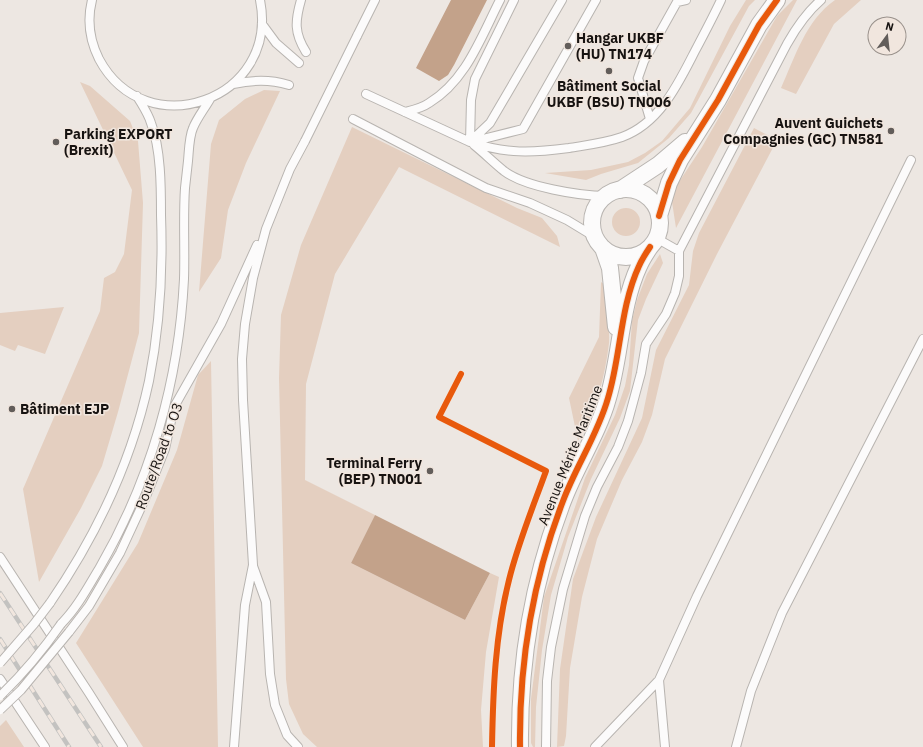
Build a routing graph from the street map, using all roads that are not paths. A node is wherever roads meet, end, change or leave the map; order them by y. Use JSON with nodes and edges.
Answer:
{"nodes":[{"id":1,"x":92,"y":0,"type":"edge"},
{"id":2,"x":260,"y":0,"type":"edge"},
{"id":3,"x":301,"y":0,"type":"edge"},
{"id":4,"x":375,"y":0,"type":"edge"},
{"id":5,"x":500,"y":0,"type":"edge"},
{"id":6,"x":514,"y":0,"type":"edge"},
{"id":7,"x":562,"y":0,"type":"edge"},
{"id":8,"x":596,"y":0,"type":"edge"},
{"id":9,"x":686,"y":0,"type":"edge"},
{"id":10,"x":721,"y":0,"type":"edge"},
{"id":11,"x":777,"y":0,"type":"edge"},
{"id":12,"x":821,"y":0,"type":"edge"},
{"id":13,"x":262,"y":24,"type":"junction"},
{"id":14,"x":306,"y":52,"type":"dead end"},
{"id":15,"x":299,"y":63,"type":"dead end"},
{"id":16,"x":234,"y":84,"type":"junction"},
{"id":17,"x":289,"y":85,"type":"dead end"},
{"id":18,"x":366,"y":94,"type":"dead end"},
{"id":19,"x":137,"y":96,"type":"junction"},
{"id":20,"x":210,"y":99,"type":"junction"},
{"id":21,"x":405,"y":112,"type":"junction"},
{"id":22,"x":353,"y":119,"type":"dead end"},
{"id":23,"x":650,"y":119,"type":"junction"},
{"id":24,"x":699,"y":128,"type":"junction"},
{"id":25,"x":470,"y":142,"type":"junction"},
{"id":26,"x":911,"y":160,"type":"dead end"},
{"id":27,"x":613,"y":193,"type":"junction"},
{"id":28,"x":273,"y":210,"type":"junction"},
{"id":29,"x":659,"y":216,"type":"junction"},
{"id":30,"x":599,"y":243,"type":"junction"},
{"id":31,"x":653,"y":243,"type":"junction"},
{"id":32,"x":679,"y":251,"type":"junction"},
{"id":33,"x":923,"y":339,"type":"edge"},
{"id":34,"x":618,"y":354,"type":"junction"},
{"id":35,"x":0,"y":557,"type":"edge"},
{"id":36,"x":253,"y":565,"type":"junction"},
{"id":37,"x":0,"y":663,"type":"edge"},
{"id":38,"x":0,"y":679,"type":"edge"},
{"id":39,"x":659,"y":680,"type":"junction"},
{"id":40,"x":0,"y":696,"type":"edge"},
{"id":41,"x":0,"y":710,"type":"edge"},
{"id":42,"x":44,"y":747,"type":"edge"},
{"id":43,"x":123,"y":747,"type":"edge"},
{"id":44,"x":234,"y":747,"type":"edge"},
{"id":45,"x":298,"y":747,"type":"edge"},
{"id":46,"x":520,"y":747,"type":"edge"},
{"id":47,"x":546,"y":747,"type":"edge"},
{"id":48,"x":595,"y":747,"type":"edge"},
{"id":49,"x":665,"y":747,"type":"edge"},
{"id":50,"x":736,"y":747,"type":"edge"}],
"edges":[{"from":1,"to":19,"type":"lane"},
{"from":2,"to":13,"type":"lane"},
{"from":3,"to":14,"type":"lane"},
{"from":4,"to":28,"type":"lane","bridge":true},
{"from":5,"to":21,"type":"lane"},
{"from":6,"to":25,"type":"lane"},
{"from":7,"to":25,"type":"lane"},
{"from":8,"to":25,"type":"lane"},
{"from":9,"to":23,"type":"lane"},
{"from":10,"to":23,"type":"lane"},
{"from":11,"to":24,"type":"street"},
{"from":12,"to":32,"type":"lane"},
{"from":13,"to":15,"type":"lane"},
{"from":13,"to":16,"type":"lane"},
{"from":16,"to":17,"type":"lane"},
{"from":16,"to":20,"type":"lane"},
{"from":18,"to":21,"type":"lane"},
{"from":19,"to":20,"type":"lane"},
{"from":19,"to":37,"type":"lane","bridge":true},
{"from":20,"to":40,"type":"lane","bridge":true},
{"from":21,"to":25,"type":"lane"},
{"from":22,"to":30,"type":"lane"},
{"from":23,"to":25,"type":"lane"},
{"from":24,"to":27,"type":"street"},
{"from":24,"to":29,"type":"street"},
{"from":25,"to":27,"type":"lane"},
{"from":26,"to":39,"type":"lane"},
{"from":27,"to":29,"type":"street"},
{"from":27,"to":30,"type":"street"},
{"from":28,"to":36,"type":"lane"},
{"from":28,"to":41,"type":"lane","name":"Route/Road to O3","bridge":true},
{"from":29,"to":31,"type":"street"},
{"from":30,"to":31,"type":"street"},
{"from":30,"to":34,"type":"street","name":"Avenue Mérite Maritime"},
{"from":31,"to":32,"type":"lane"},
{"from":31,"to":34,"type":"street","name":"Avenue Mérite Maritime"},
{"from":32,"to":47,"type":"lane"},
{"from":33,"to":50,"type":"lane"},
{"from":34,"to":46,"type":"street","name":"Avenue Mérite Maritime"},
{"from":35,"to":43,"type":"lane"},
{"from":36,"to":44,"type":"lane"},
{"from":36,"to":45,"type":"lane"},
{"from":38,"to":42,"type":"lane"},
{"from":39,"to":48,"type":"lane"},
{"from":39,"to":49,"type":"lane"}]}
